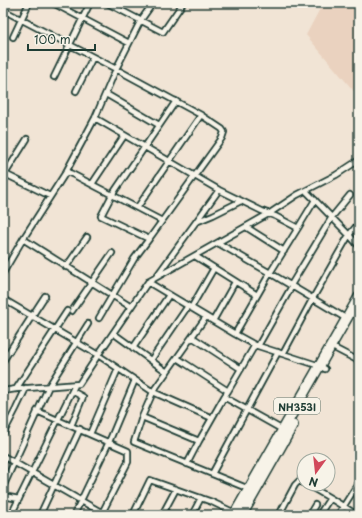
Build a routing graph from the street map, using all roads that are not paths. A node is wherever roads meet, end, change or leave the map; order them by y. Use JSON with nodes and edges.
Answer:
{"nodes":[{"id":1,"x":29,"y":3,"type":"edge"},
{"id":2,"x":53,"y":3,"type":"edge"},
{"id":3,"x":90,"y":3,"type":"edge"},
{"id":4,"x":107,"y":3,"type":"edge"},
{"id":5,"x":120,"y":3,"type":"edge"},
{"id":6,"x":152,"y":3,"type":"edge"},
{"id":7,"x":183,"y":3,"type":"edge"},
{"id":8,"x":116,"y":8,"type":"junction"},
{"id":9,"x":3,"y":10,"type":"edge"},
{"id":10,"x":83,"y":18,"type":"junction"},
{"id":11,"x":21,"y":19,"type":"junction"},
{"id":12,"x":141,"y":20,"type":"junction"},
{"id":13,"x":13,"y":37,"type":"dead end"},
{"id":14,"x":130,"y":43,"type":"junction"},
{"id":15,"x":70,"y":45,"type":"junction"},
{"id":16,"x":93,"y":56,"type":"junction"},
{"id":17,"x":116,"y":69,"type":"junction"},
{"id":18,"x":54,"y":77,"type":"dead end"},
{"id":19,"x":76,"y":91,"type":"dead end"},
{"id":20,"x":106,"y":94,"type":"junction"},
{"id":21,"x":176,"y":101,"type":"junction"},
{"id":22,"x":201,"y":115,"type":"junction"},
{"id":23,"x":95,"y":118,"type":"junction"},
{"id":24,"x":159,"y":125,"type":"junction"},
{"id":25,"x":124,"y":136,"type":"junction"},
{"id":26,"x":27,"y":140,"type":"dead end"},
{"id":27,"x":145,"y":147,"type":"junction"},
{"id":28,"x":359,"y":160,"type":"edge"},
{"id":29,"x":169,"y":161,"type":"junction"},
{"id":30,"x":66,"y":172,"type":"junction"},
{"id":31,"x":4,"y":174,"type":"edge"},
{"id":32,"x":195,"y":176,"type":"junction"},
{"id":33,"x":92,"y":184,"type":"junction"},
{"id":34,"x":219,"y":190,"type":"junction"},
{"id":35,"x":306,"y":191,"type":"junction"},
{"id":36,"x":112,"y":195,"type":"junction"},
{"id":37,"x":350,"y":195,"type":"dead end"},
{"id":38,"x":50,"y":196,"type":"junction"},
{"id":39,"x":315,"y":200,"type":"junction"},
{"id":40,"x":241,"y":201,"type":"junction"},
{"id":41,"x":137,"y":208,"type":"junction"},
{"id":42,"x":270,"y":213,"type":"junction"},
{"id":43,"x":332,"y":217,"type":"junction"},
{"id":44,"x":162,"y":221,"type":"junction"},
{"id":45,"x":196,"y":222,"type":"junction"},
{"id":46,"x":359,"y":223,"type":"edge"},
{"id":47,"x":246,"y":227,"type":"junction"},
{"id":48,"x":298,"y":228,"type":"junction"},
{"id":49,"x":349,"y":235,"type":"junction"},
{"id":50,"x":87,"y":237,"type":"dead end"},
{"id":51,"x":23,"y":239,"type":"junction"},
{"id":52,"x":150,"y":239,"type":"junction"},
{"id":53,"x":218,"y":243,"type":"junction"},
{"id":54,"x":359,"y":246,"type":"edge"},
{"id":55,"x":284,"y":251,"type":"junction"},
{"id":56,"x":112,"y":252,"type":"dead end"},
{"id":57,"x":195,"y":256,"type":"junction"},
{"id":58,"x":66,"y":267,"type":"junction"},
{"id":59,"x":214,"y":268,"type":"junction"},
{"id":60,"x":3,"y":273,"type":"edge"},
{"id":61,"x":270,"y":273,"type":"junction"},
{"id":62,"x":155,"y":279,"type":"junction"},
{"id":63,"x":92,"y":282,"type":"junction"},
{"id":64,"x":148,"y":282,"type":"junction"},
{"id":65,"x":235,"y":282,"type":"junction"},
{"id":66,"x":291,"y":285,"type":"junction"},
{"id":67,"x":169,"y":295,"type":"junction"},
{"id":68,"x":257,"y":295,"type":"junction"},
{"id":69,"x":45,"y":296,"type":"dead end"},
{"id":70,"x":113,"y":296,"type":"junction"},
{"id":71,"x":359,"y":297,"type":"edge"},
{"id":72,"x":313,"y":298,"type":"junction"},
{"id":73,"x":3,"y":299,"type":"edge"},
{"id":74,"x":131,"y":307,"type":"junction"},
{"id":75,"x":190,"y":307,"type":"junction"},
{"id":76,"x":359,"y":309,"type":"edge"},
{"id":77,"x":32,"y":316,"type":"junction"},
{"id":78,"x":206,"y":317,"type":"junction"},
{"id":79,"x":99,"y":318,"type":"dead end"},
{"id":80,"x":347,"y":319,"type":"junction"},
{"id":81,"x":213,"y":321,"type":"junction"},
{"id":82,"x":88,"y":324,"type":"dead end"},
{"id":83,"x":55,"y":330,"type":"junction"},
{"id":84,"x":113,"y":333,"type":"junction"},
{"id":85,"x":234,"y":334,"type":"junction"},
{"id":86,"x":192,"y":337,"type":"junction"},
{"id":87,"x":76,"y":342,"type":"junction"},
{"id":88,"x":257,"y":345,"type":"junction"},
{"id":89,"x":134,"y":348,"type":"junction"},
{"id":90,"x":336,"y":349,"type":"junction"},
{"id":91,"x":281,"y":353,"type":"junction"},
{"id":92,"x":98,"y":355,"type":"junction"},
{"id":93,"x":177,"y":358,"type":"junction"},
{"id":94,"x":150,"y":360,"type":"junction"},
{"id":95,"x":3,"y":361,"type":"edge"},
{"id":96,"x":359,"y":361,"type":"edge"},
{"id":97,"x":322,"y":368,"type":"junction"},
{"id":98,"x":118,"y":369,"type":"junction"},
{"id":99,"x":241,"y":370,"type":"junction"},
{"id":100,"x":167,"y":372,"type":"junction"},
{"id":101,"x":135,"y":380,"type":"junction"},
{"id":102,"x":75,"y":385,"type":"junction"},
{"id":103,"x":49,"y":386,"type":"junction"},
{"id":104,"x":26,"y":388,"type":"junction"},
{"id":105,"x":16,"y":389,"type":"junction"},
{"id":106,"x":3,"y":391,"type":"edge"},
{"id":107,"x":72,"y":391,"type":"junction"},
{"id":108,"x":228,"y":391,"type":"junction"},
{"id":109,"x":153,"y":392,"type":"junction"},
{"id":110,"x":224,"y":397,"type":"junction"},
{"id":111,"x":247,"y":410,"type":"junction"},
{"id":112,"x":37,"y":411,"type":"junction"},
{"id":113,"x":142,"y":417,"type":"junction"},
{"id":114,"x":212,"y":418,"type":"junction"},
{"id":115,"x":58,"y":420,"type":"junction"},
{"id":116,"x":71,"y":426,"type":"junction"},
{"id":117,"x":80,"y":430,"type":"junction"},
{"id":118,"x":283,"y":430,"type":"junction"},
{"id":119,"x":3,"y":434,"type":"edge"},
{"id":120,"x":90,"y":434,"type":"junction"},
{"id":121,"x":199,"y":441,"type":"junction"},
{"id":122,"x":109,"y":442,"type":"junction"},
{"id":123,"x":134,"y":442,"type":"junction"},
{"id":124,"x":128,"y":451,"type":"junction"},
{"id":125,"x":3,"y":456,"type":"edge"},
{"id":126,"x":15,"y":463,"type":"junction"},
{"id":127,"x":187,"y":464,"type":"junction"},
{"id":128,"x":32,"y":473,"type":"junction"},
{"id":129,"x":212,"y":474,"type":"junction"},
{"id":130,"x":359,"y":482,"type":"edge"},
{"id":131,"x":296,"y":484,"type":"edge"},
{"id":132,"x":54,"y":485,"type":"junction"},
{"id":133,"x":3,"y":487,"type":"edge"},
{"id":134,"x":176,"y":489,"type":"junction"},
{"id":135,"x":249,"y":489,"type":"junction"},
{"id":136,"x":319,"y":492,"type":"edge"},
{"id":137,"x":3,"y":496,"type":"edge"},
{"id":138,"x":201,"y":498,"type":"junction"},
{"id":139,"x":330,"y":498,"type":"junction"},
{"id":140,"x":20,"y":499,"type":"junction"},
{"id":141,"x":81,"y":501,"type":"junction"},
{"id":142,"x":315,"y":505,"type":"dead end"},
{"id":143,"x":343,"y":506,"type":"junction"},
{"id":144,"x":103,"y":514,"type":"edge"},
{"id":145,"x":238,"y":514,"type":"edge"},
{"id":146,"x":11,"y":515,"type":"edge"},
{"id":147,"x":40,"y":515,"type":"edge"},
{"id":148,"x":74,"y":515,"type":"edge"},
{"id":149,"x":133,"y":515,"type":"edge"},
{"id":150,"x":162,"y":515,"type":"edge"},
{"id":151,"x":192,"y":515,"type":"edge"},
{"id":152,"x":279,"y":515,"type":"edge"},
{"id":153,"x":309,"y":515,"type":"edge"},
{"id":154,"x":319,"y":515,"type":"edge"},
{"id":155,"x":338,"y":515,"type":"edge"},
{"id":156,"x":357,"y":515,"type":"edge"}],
"edges":[{"from":1,"to":11,"type":"street"},
{"from":2,"to":10,"type":"street"},
{"from":3,"to":10,"type":"street"},
{"from":4,"to":8,"type":"street"},
{"from":5,"to":8,"type":"street"},
{"from":6,"to":12,"type":"street"},
{"from":7,"to":12,"type":"street"},
{"from":8,"to":12,"type":"street"},
{"from":9,"to":11,"type":"street"},
{"from":10,"to":14,"type":"street"},
{"from":10,"to":15,"type":"street"},
{"from":11,"to":13,"type":"street"},
{"from":11,"to":15,"type":"street"},
{"from":12,"to":14,"type":"street"},
{"from":14,"to":17,"type":"street"},
{"from":15,"to":16,"type":"street"},
{"from":15,"to":18,"type":"street"},
{"from":16,"to":17,"type":"street"},
{"from":16,"to":19,"type":"street"},
{"from":17,"to":20,"type":"street"},
{"from":17,"to":21,"type":"street"},
{"from":20,"to":23,"type":"street"},
{"from":20,"to":24,"type":"street"},
{"from":21,"to":22,"type":"street"},
{"from":21,"to":24,"type":"street"},
{"from":22,"to":29,"type":"street"},
{"from":22,"to":32,"type":"street"},
{"from":23,"to":25,"type":"street"},
{"from":23,"to":30,"type":"street"},
{"from":24,"to":27,"type":"street"},
{"from":25,"to":27,"type":"street"},
{"from":25,"to":33,"type":"street"},
{"from":26,"to":31,"type":"street"},
{"from":27,"to":29,"type":"street"},
{"from":27,"to":36,"type":"street"},
{"from":28,"to":35,"type":"street"},
{"from":29,"to":32,"type":"street"},
{"from":29,"to":41,"type":"street"},
{"from":30,"to":33,"type":"street"},
{"from":30,"to":38,"type":"street"},
{"from":31,"to":38,"type":"street"},
{"from":32,"to":34,"type":"street"},
{"from":32,"to":44,"type":"street"},
{"from":33,"to":36,"type":"street"},
{"from":34,"to":40,"type":"street"},
{"from":34,"to":45,"type":"street"},
{"from":35,"to":39,"type":"street"},
{"from":35,"to":42,"type":"street"},
{"from":36,"to":41,"type":"street"},
{"from":36,"to":52,"type":"street"},
{"from":37,"to":43,"type":"street"},
{"from":38,"to":51,"type":"street"},
{"from":39,"to":43,"type":"street"},
{"from":39,"to":48,"type":"street"},
{"from":40,"to":42,"type":"street"},
{"from":40,"to":45,"type":"street"},
{"from":41,"to":44,"type":"street"},
{"from":42,"to":47,"type":"street"},
{"from":42,"to":48,"type":"street"},
{"from":43,"to":49,"type":"street"},
{"from":43,"to":66,"type":"street"},
{"from":44,"to":52,"type":"street"},
{"from":45,"to":62,"type":"street"},
{"from":46,"to":49,"type":"street"},
{"from":47,"to":53,"type":"street"},
{"from":47,"to":55,"type":"street"},
{"from":48,"to":55,"type":"street"},
{"from":49,"to":54,"type":"street"},
{"from":49,"to":72,"type":"street"},
{"from":50,"to":58,"type":"street"},
{"from":51,"to":58,"type":"street"},
{"from":51,"to":60,"type":"street"},
{"from":52,"to":70,"type":"street"},
{"from":53,"to":57,"type":"street"},
{"from":53,"to":61,"type":"street"},
{"from":55,"to":61,"type":"street"},
{"from":56,"to":63,"type":"street"},
{"from":57,"to":59,"type":"street"},
{"from":57,"to":62,"type":"street"},
{"from":58,"to":63,"type":"street"},
{"from":59,"to":65,"type":"street"},
{"from":59,"to":75,"type":"street"},
{"from":61,"to":66,"type":"street"},
{"from":61,"to":68,"type":"street"},
{"from":62,"to":64,"type":"street"},
{"from":63,"to":70,"type":"street"},
{"from":63,"to":83,"type":"street"},
{"from":64,"to":67,"type":"street"},
{"from":64,"to":74,"type":"street"},
{"from":65,"to":68,"type":"street"},
{"from":65,"to":81,"type":"street"},
{"from":66,"to":72,"type":"street"},
{"from":66,"to":88,"type":"street"},
{"from":67,"to":75,"type":"street"},
{"from":67,"to":89,"type":"street"},
{"from":68,"to":85,"type":"street"},
{"from":69,"to":77,"type":"street"},
{"from":70,"to":74,"type":"street"},
{"from":70,"to":79,"type":"street"},
{"from":71,"to":80,"type":"highway","number":"NH353I"},
{"from":72,"to":80,"type":"street"},
{"from":72,"to":91,"type":"street"},
{"from":73,"to":77,"type":"street"},
{"from":74,"to":84,"type":"street"},
{"from":75,"to":78,"type":"street"},
{"from":75,"to":94,"type":"street"},
{"from":76,"to":90,"type":"highway","number":"NH353I"},
{"from":77,"to":83,"type":"street"},
{"from":77,"to":95,"type":"street"},
{"from":78,"to":81,"type":"street"},
{"from":78,"to":86,"type":"street"},
{"from":80,"to":97,"type":"highway","number":"NH353I"},
{"from":81,"to":85,"type":"street"},
{"from":82,"to":87,"type":"street"},
{"from":83,"to":87,"type":"street"},
{"from":83,"to":105,"type":"street"},
{"from":84,"to":89,"type":"street"},
{"from":84,"to":92,"type":"street"},
{"from":85,"to":88,"type":"street"},
{"from":86,"to":93,"type":"street"},
{"from":86,"to":99,"type":"street"},
{"from":87,"to":92,"type":"street"},
{"from":87,"to":103,"type":"street"},
{"from":88,"to":91,"type":"street"},
{"from":88,"to":99,"type":"street"},
{"from":89,"to":94,"type":"street"},
{"from":90,"to":96,"type":"street"},
{"from":90,"to":97,"type":"highway","number":"NH353I"},
{"from":91,"to":97,"type":"street"},
{"from":91,"to":111,"type":"street"},
{"from":92,"to":98,"type":"street"},
{"from":92,"to":102,"type":"street"},
{"from":93,"to":100,"type":"street"},
{"from":93,"to":108,"type":"street"},
{"from":94,"to":100,"type":"street"},
{"from":97,"to":118,"type":"highway","number":"NH353I"},
{"from":97,"to":145,"type":"highway","number":"NH353I"},
{"from":98,"to":101,"type":"street"},
{"from":98,"to":120,"type":"street"},
{"from":99,"to":108,"type":"street"},
{"from":100,"to":109,"type":"street"},
{"from":101,"to":109,"type":"street"},
{"from":101,"to":122,"type":"street"},
{"from":102,"to":103,"type":"street"},
{"from":102,"to":107,"type":"street"},
{"from":103,"to":104,"type":"street"},
{"from":103,"to":112,"type":"street"},
{"from":104,"to":105,"type":"street"},
{"from":104,"to":119,"type":"street"},
{"from":105,"to":106,"type":"street"},
{"from":107,"to":115,"type":"street"},
{"from":107,"to":116,"type":"street"},
{"from":108,"to":110,"type":"street"},
{"from":109,"to":113,"type":"street"},
{"from":109,"to":114,"type":"street"},
{"from":110,"to":111,"type":"street"},
{"from":110,"to":114,"type":"street"},
{"from":111,"to":118,"type":"street"},
{"from":111,"to":129,"type":"street"},
{"from":112,"to":115,"type":"street"},
{"from":112,"to":126,"type":"street"},
{"from":113,"to":121,"type":"street"},
{"from":113,"to":123,"type":"street"},
{"from":114,"to":121,"type":"street"},
{"from":115,"to":116,"type":"street"},
{"from":115,"to":128,"type":"street"},
{"from":116,"to":117,"type":"street"},
{"from":117,"to":120,"type":"street"},
{"from":117,"to":132,"type":"street"},
{"from":118,"to":135,"type":"highway","number":"NH353I"},
{"from":120,"to":122,"type":"street"},
{"from":121,"to":127,"type":"street"},
{"from":122,"to":124,"type":"street"},
{"from":122,"to":141,"type":"street"},
{"from":123,"to":124,"type":"street"},
{"from":123,"to":127,"type":"street"},
{"from":124,"to":144,"type":"street"},
{"from":125,"to":126,"type":"street"},
{"from":126,"to":128,"type":"street"},
{"from":126,"to":133,"type":"street"},
{"from":127,"to":129,"type":"street"},
{"from":128,"to":132,"type":"street"},
{"from":128,"to":140,"type":"street"},
{"from":129,"to":135,"type":"street"},
{"from":130,"to":143,"type":"street"},
{"from":131,"to":152,"type":"street"},
{"from":132,"to":141,"type":"street"},
{"from":132,"to":147,"type":"street"},
{"from":134,"to":138,"type":"street"},
{"from":134,"to":149,"type":"street"},
{"from":134,"to":150,"type":"street"},
{"from":135,"to":145,"type":"highway","number":"NH353I"},
{"from":136,"to":139,"type":"street"},
{"from":137,"to":140,"type":"street"},
{"from":138,"to":145,"type":"street"},
{"from":138,"to":151,"type":"street"},
{"from":139,"to":143,"type":"street"},
{"from":139,"to":154,"type":"street"},
{"from":140,"to":146,"type":"street"},
{"from":141,"to":144,"type":"street"},
{"from":141,"to":148,"type":"street"},
{"from":142,"to":153,"type":"street"},
{"from":143,"to":155,"type":"street"},
{"from":143,"to":156,"type":"street"}]}
